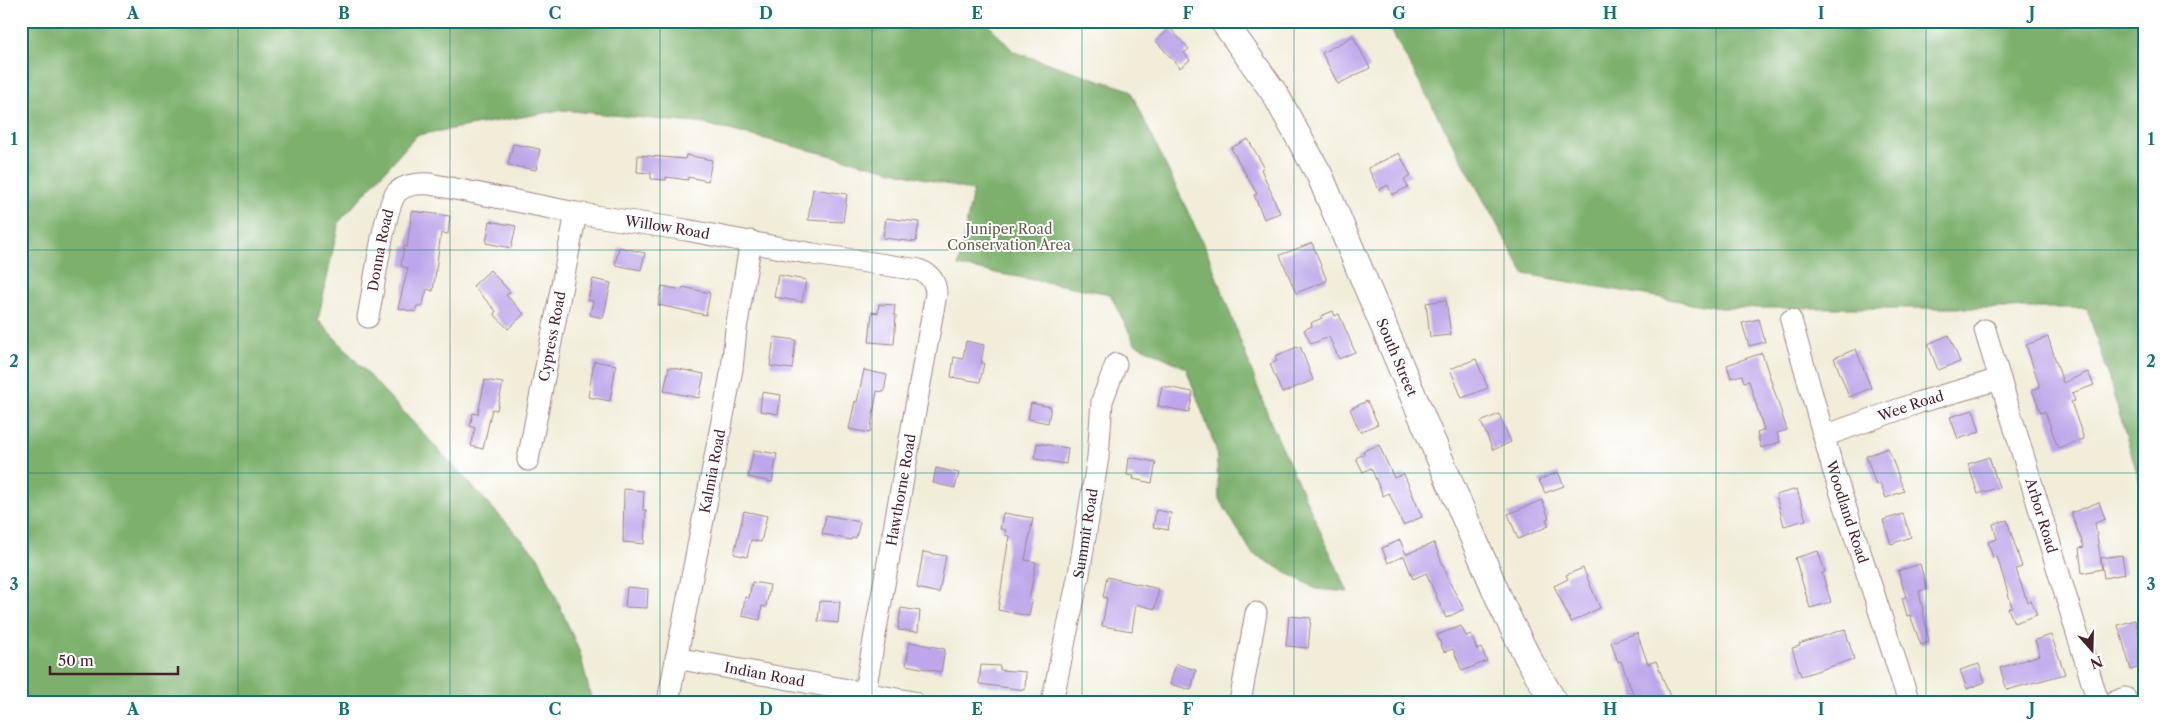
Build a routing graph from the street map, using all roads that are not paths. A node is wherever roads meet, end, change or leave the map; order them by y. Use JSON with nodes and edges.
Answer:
{"nodes":[{"id":1,"x":1223,"y":21,"type":"edge"},
{"id":2,"x":401,"y":189,"type":"joint"},
{"id":3,"x":576,"y":213,"type":"junction"},
{"id":4,"x":751,"y":241,"type":"junction"},
{"id":5,"x":931,"y":278,"type":"joint"},
{"id":6,"x":368,"y":317,"type":"dead end"},
{"id":7,"x":1791,"y":320,"type":"dead end"},
{"id":8,"x":1985,"y":330,"type":"dead end"},
{"id":9,"x":1116,"y":364,"type":"dead end"},
{"id":10,"x":2000,"y":380,"type":"junction"},
{"id":11,"x":1824,"y":436,"type":"junction"},
{"id":12,"x":528,"y":460,"type":"dead end"},
{"id":13,"x":1256,"y":613,"type":"dead end"},
{"id":14,"x":676,"y":658,"type":"junction"},
{"id":15,"x":864,"y":697,"type":"edge"},
{"id":16,"x":668,"y":702,"type":"edge"},
{"id":17,"x":913,"y":702,"type":"edge"},
{"id":18,"x":1052,"y":702,"type":"edge"},
{"id":19,"x":1240,"y":702,"type":"edge"},
{"id":20,"x":1554,"y":702,"type":"edge"},
{"id":21,"x":1909,"y":702,"type":"edge"},
{"id":22,"x":2098,"y":702,"type":"edge"}],
"edges":[{"from":1,"to":20,"type":"main road","name":"South Street"},
{"from":2,"to":3,"type":"street","name":"Willow Road"},
{"from":2,"to":6,"type":"street","name":"Donna Road"},
{"from":3,"to":4,"type":"street","name":"Willow Road"},
{"from":3,"to":12,"type":"street","name":"Cypress Road"},
{"from":4,"to":5,"type":"street","name":"Willow Road"},
{"from":4,"to":14,"type":"street","name":"Kalmia Road"},
{"from":5,"to":15,"type":"street","name":"Hawthorne Road"},
{"from":7,"to":11,"type":"street","name":"Woodland Road"},
{"from":8,"to":10,"type":"street","name":"Arbor Road"},
{"from":9,"to":18,"type":"street","name":"Summit Road"},
{"from":10,"to":11,"type":"street","name":"Wee Road"},
{"from":10,"to":22,"type":"street","name":"Arbor Road"},
{"from":11,"to":21,"type":"street","name":"Woodland Road"},
{"from":13,"to":19,"type":"street"},
{"from":14,"to":15,"type":"street","name":"Indian Road"},
{"from":14,"to":16,"type":"street","name":"Kalmia Road"},
{"from":15,"to":17,"type":"street","name":"Indian Road"}]}
